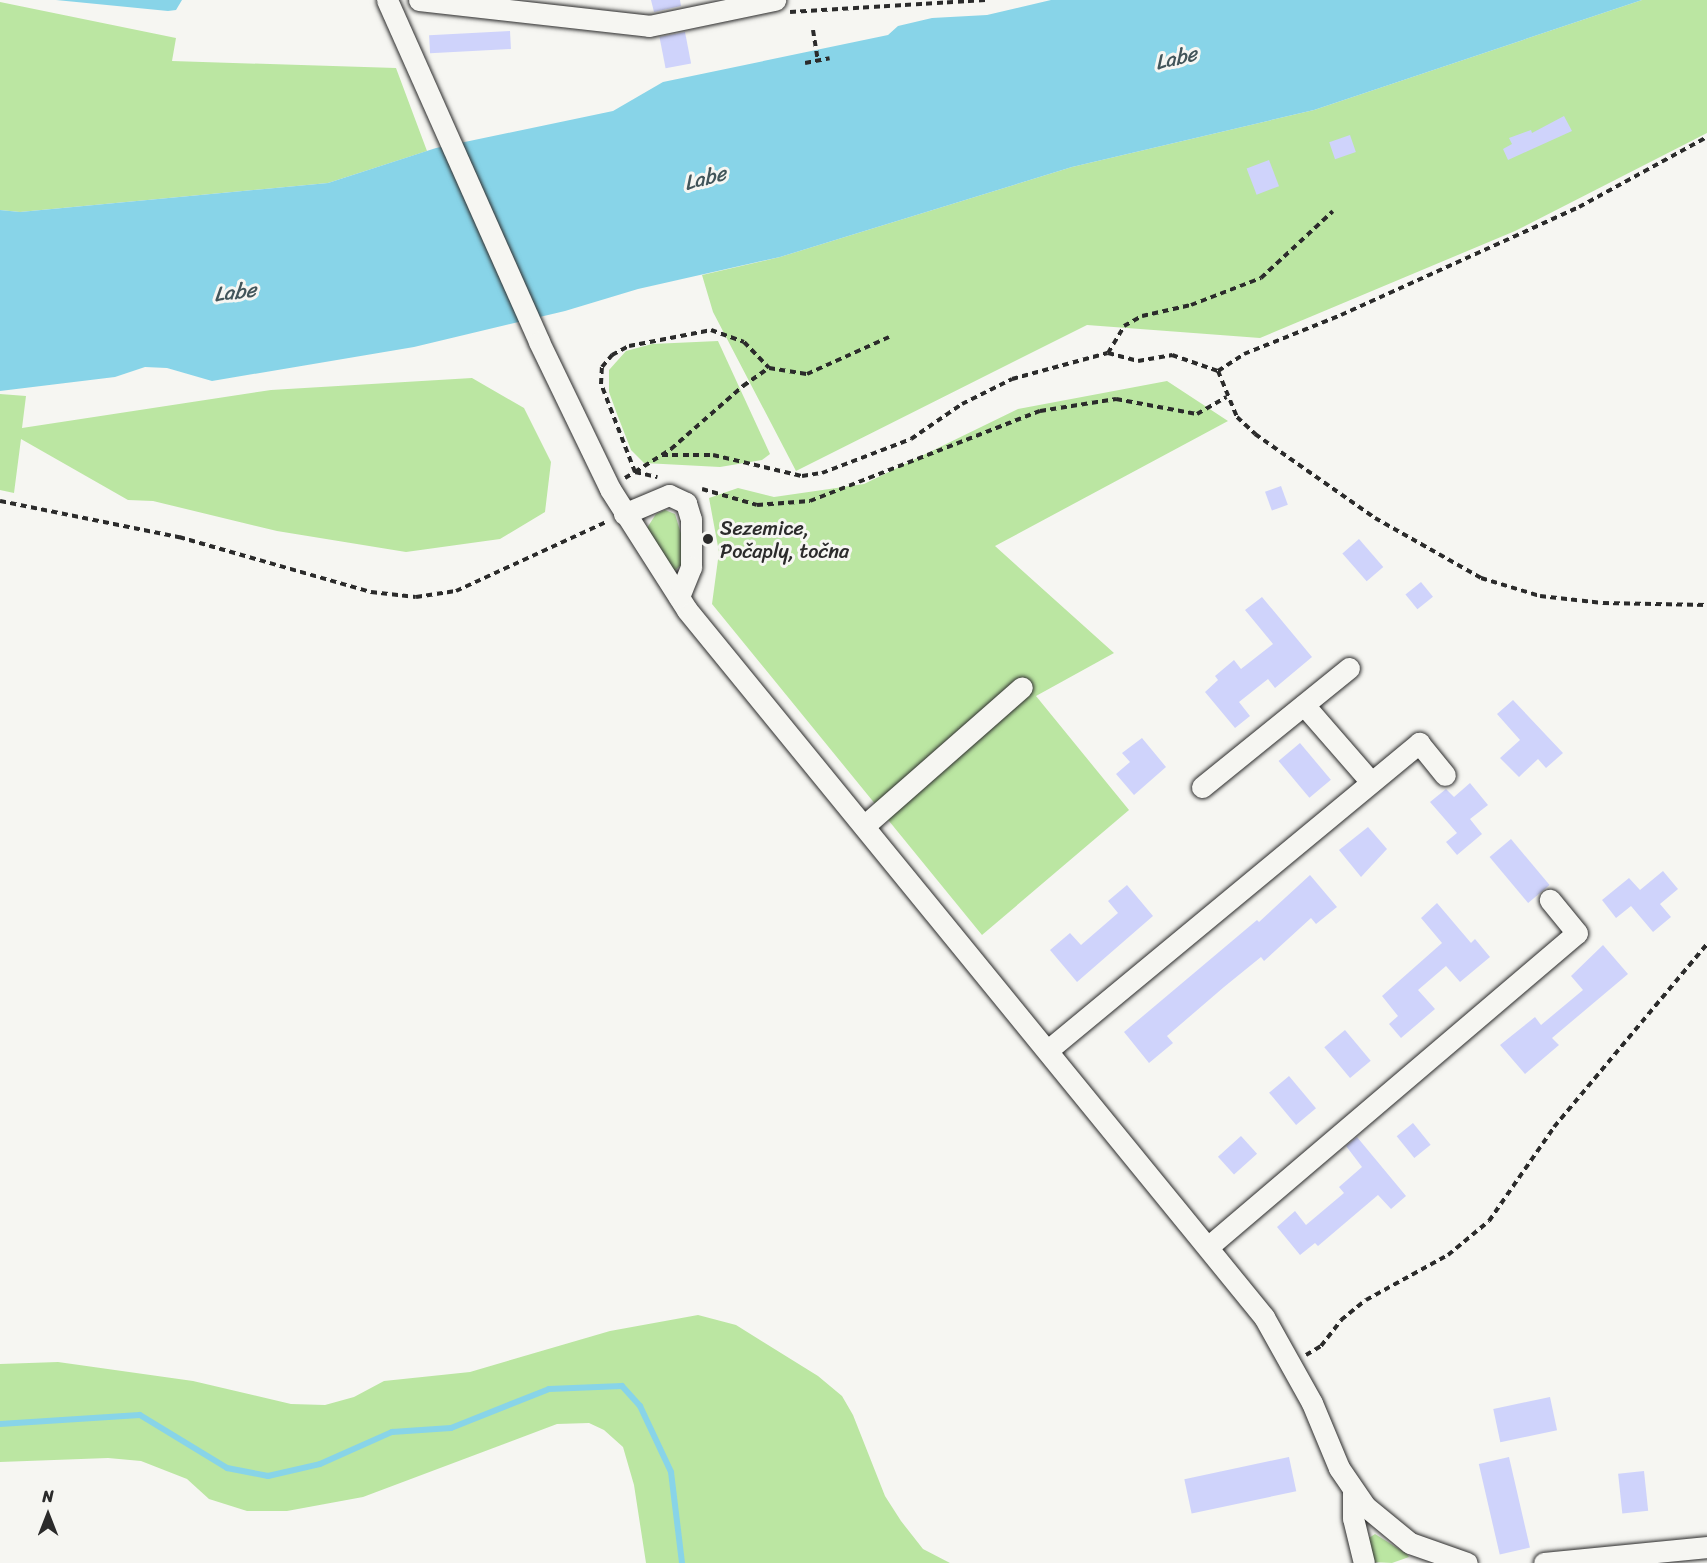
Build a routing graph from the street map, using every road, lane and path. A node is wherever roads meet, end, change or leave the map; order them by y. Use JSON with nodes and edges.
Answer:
{"nodes":[{"id":1,"x":387,"y":0,"type":"edge"},
{"id":2,"x":419,"y":0,"type":"edge"},
{"id":3,"x":986,"y":0,"type":"edge"},
{"id":4,"x":767,"y":2,"type":"edge"},
{"id":5,"x":813,"y":30,"type":"dead end"},
{"id":6,"x":830,"y":58,"type":"dead end"},
{"id":7,"x":818,"y":60,"type":"junction"},
{"id":8,"x":805,"y":63,"type":"dead end"},
{"id":9,"x":1707,"y":138,"type":"edge"},
{"id":10,"x":1333,"y":211,"type":"dead end"},
{"id":11,"x":889,"y":337,"type":"dead end"},
{"id":12,"x":1108,"y":353,"type":"junction"},
{"id":13,"x":769,"y":368,"type":"junction"},
{"id":14,"x":1218,"y":372,"type":"junction"},
{"id":15,"x":1226,"y":397,"type":"junction"},
{"id":16,"x":662,"y":454,"type":"junction"},
{"id":17,"x":634,"y":472,"type":"junction"},
{"id":18,"x":667,"y":480,"type":"dead end"},
{"id":19,"x":700,"y":488,"type":"dead end"},
{"id":20,"x":610,"y":489,"type":"junction"},
{"id":21,"x":0,"y":501,"type":"edge"},
{"id":22,"x":624,"y":514,"type":"junction"},
{"id":23,"x":679,"y":597,"type":"junction"},
{"id":24,"x":1707,"y":605,"type":"edge"},
{"id":25,"x":1349,"y":668,"type":"dead end"},
{"id":26,"x":1022,"y":687,"type":"dead end"},
{"id":27,"x":1304,"y":705,"type":"junction"},
{"id":28,"x":1445,"y":775,"type":"dead end"},
{"id":29,"x":1371,"y":782,"type":"junction"},
{"id":30,"x":1202,"y":787,"type":"dead end"},
{"id":31,"x":864,"y":826,"type":"junction"},
{"id":32,"x":1550,"y":900,"type":"dead end"},
{"id":33,"x":1707,"y":944,"type":"edge"},
{"id":34,"x":1048,"y":1050,"type":"junction"},
{"id":35,"x":1209,"y":1246,"type":"junction"},
{"id":36,"x":1292,"y":1364,"type":"junction"},
{"id":37,"x":1353,"y":1491,"type":"junction"},
{"id":38,"x":1707,"y":1547,"type":"edge"},
{"id":39,"x":1657,"y":1558,"type":"edge"},
{"id":40,"x":1432,"y":1560,"type":"edge"},
{"id":41,"x":1364,"y":1563,"type":"edge"},
{"id":42,"x":1467,"y":1563,"type":"edge"},
{"id":43,"x":1544,"y":1563,"type":"edge"}],
"edges":[{"from":1,"to":20,"type":"street"},
{"from":2,"to":4,"type":"street"},
{"from":3,"to":4,"type":"path"},
{"from":5,"to":7,"type":"path"},
{"from":6,"to":7,"type":"path"},
{"from":7,"to":8,"type":"path"},
{"from":9,"to":14,"type":"path"},
{"from":10,"to":12,"type":"path"},
{"from":11,"to":13,"type":"path"},
{"from":12,"to":14,"type":"path"},
{"from":12,"to":16,"type":"path"},
{"from":13,"to":16,"type":"path"},
{"from":13,"to":17,"type":"path"},
{"from":14,"to":15,"type":"path"},
{"from":15,"to":19,"type":"path"},
{"from":15,"to":24,"type":"path"},
{"from":16,"to":17,"type":"path"},
{"from":17,"to":18,"type":"path"},
{"from":17,"to":20,"type":"path"},
{"from":20,"to":22,"type":"street"},
{"from":21,"to":22,"type":"path"},
{"from":22,"to":23,"type":"street"},
{"from":22,"to":23,"type":"street"},
{"from":23,"to":31,"type":"street"},
{"from":25,"to":27,"type":"street"},
{"from":26,"to":31,"type":"street"},
{"from":27,"to":29,"type":"street"},
{"from":27,"to":30,"type":"street"},
{"from":28,"to":29,"type":"street"},
{"from":29,"to":34,"type":"street"},
{"from":31,"to":34,"type":"street"},
{"from":32,"to":35,"type":"street"},
{"from":33,"to":36,"type":"path"},
{"from":34,"to":35,"type":"street"},
{"from":35,"to":36,"type":"street"},
{"from":36,"to":37,"type":"street"},
{"from":37,"to":40,"type":"street"},
{"from":37,"to":41,"type":"street"},
{"from":38,"to":39,"type":"street"},
{"from":39,"to":43,"type":"street"},
{"from":40,"to":42,"type":"street"}]}
